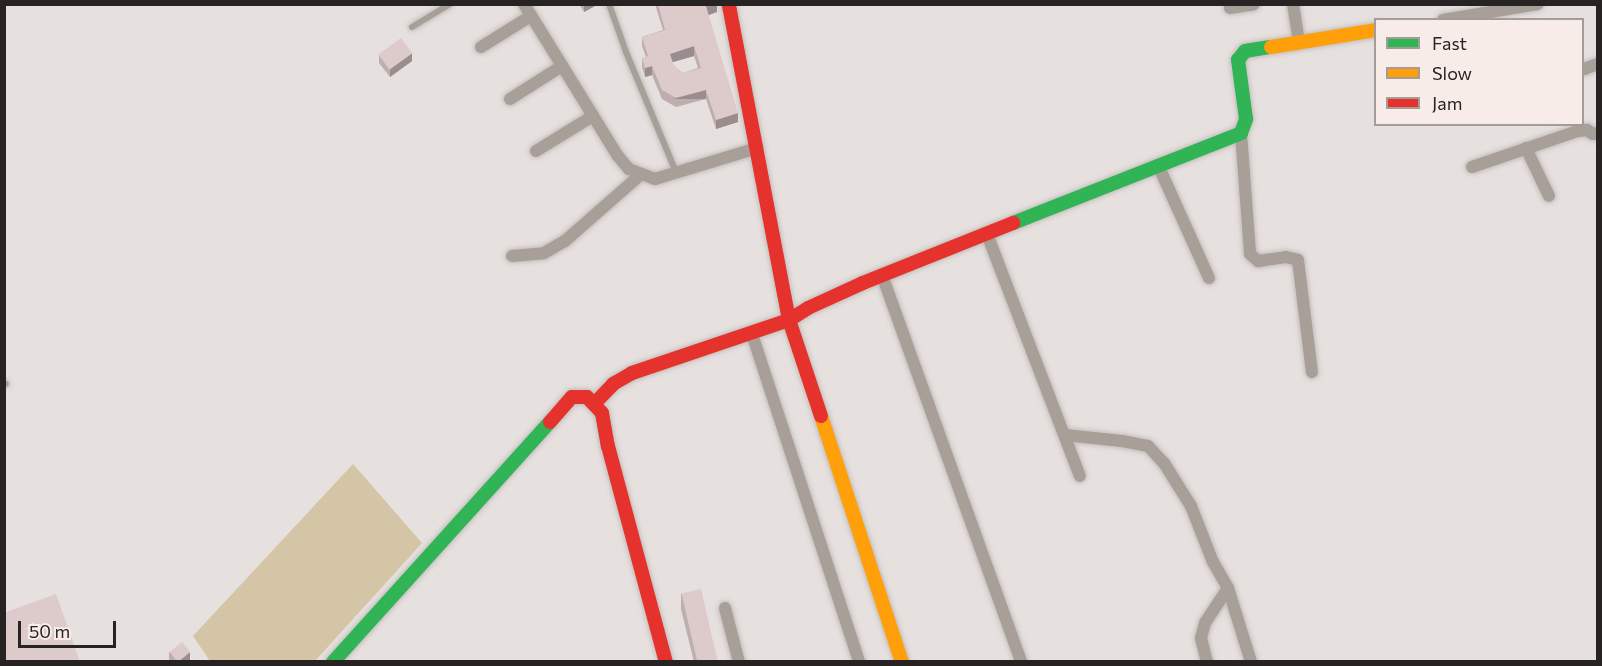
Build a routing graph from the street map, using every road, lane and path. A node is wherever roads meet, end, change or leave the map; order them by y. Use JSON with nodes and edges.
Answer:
{"nodes":[{"id":1,"x":450,"y":4,"type":"edge"},
{"id":2,"x":524,"y":4,"type":"edge"},
{"id":3,"x":609,"y":4,"type":"edge"},
{"id":4,"x":729,"y":4,"type":"edge"},
{"id":5,"x":1254,"y":4,"type":"edge"},
{"id":6,"x":1293,"y":4,"type":"edge"},
{"id":7,"x":1539,"y":4,"type":"edge"},
{"id":8,"x":1230,"y":8,"type":"dead end"},
{"id":9,"x":531,"y":16,"type":"junction"},
{"id":10,"x":1455,"y":18,"type":"edge"},
{"id":11,"x":412,"y":27,"type":"dead end"},
{"id":12,"x":1374,"y":30,"type":"edge"},
{"id":13,"x":1299,"y":41,"type":"junction"},
{"id":14,"x":481,"y":47,"type":"dead end"},
{"id":15,"x":1598,"y":64,"type":"edge"},
{"id":16,"x":562,"y":66,"type":"junction"},
{"id":17,"x":1584,"y":69,"type":"edge"},
{"id":18,"x":510,"y":99,"type":"dead end"},
{"id":19,"x":593,"y":116,"type":"junction"},
{"id":20,"x":1241,"y":132,"type":"junction"},
{"id":21,"x":1596,"y":137,"type":"edge"},
{"id":22,"x":757,"y":148,"type":"junction"},
{"id":23,"x":1526,"y":148,"type":"junction"},
{"id":24,"x":536,"y":151,"type":"dead end"},
{"id":25,"x":1158,"y":165,"type":"junction"},
{"id":26,"x":1472,"y":167,"type":"dead end"},
{"id":27,"x":676,"y":172,"type":"junction"},
{"id":28,"x":640,"y":175,"type":"junction"},
{"id":29,"x":1549,"y":196,"type":"dead end"},
{"id":30,"x":987,"y":234,"type":"junction"},
{"id":31,"x":512,"y":256,"type":"dead end"},
{"id":32,"x":882,"y":275,"type":"junction"},
{"id":33,"x":1209,"y":278,"type":"dead end"},
{"id":34,"x":789,"y":320,"type":"junction"},
{"id":35,"x":752,"y":334,"type":"junction"},
{"id":36,"x":1312,"y":372,"type":"dead end"},
{"id":37,"x":594,"y":404,"type":"junction"},
{"id":38,"x":1065,"y":435,"type":"junction"},
{"id":39,"x":1080,"y":476,"type":"dead end"},
{"id":40,"x":1228,"y":588,"type":"junction"},
{"id":41,"x":725,"y":608,"type":"dead end"},
{"id":42,"x":333,"y":662,"type":"edge"},
{"id":43,"x":666,"y":662,"type":"edge"},
{"id":44,"x":739,"y":662,"type":"edge"},
{"id":45,"x":860,"y":662,"type":"edge"},
{"id":46,"x":902,"y":662,"type":"edge"},
{"id":47,"x":1021,"y":662,"type":"edge"},
{"id":48,"x":1207,"y":662,"type":"edge"},
{"id":49,"x":1251,"y":662,"type":"edge"}],
"edges":[{"from":1,"to":11,"type":"lane"},
{"from":2,"to":9,"type":"street"},
{"from":3,"to":27,"type":"lane"},
{"from":4,"to":22,"type":"street"},
{"from":5,"to":8,"type":"street"},
{"from":6,"to":13,"type":"street"},
{"from":7,"to":10,"type":"street"},
{"from":9,"to":14,"type":"street"},
{"from":9,"to":16,"type":"street"},
{"from":12,"to":13,"type":"street"},
{"from":13,"to":20,"type":"street"},
{"from":15,"to":17,"type":"street"},
{"from":16,"to":18,"type":"street"},
{"from":16,"to":19,"type":"street"},
{"from":19,"to":24,"type":"street"},
{"from":19,"to":28,"type":"street"},
{"from":20,"to":25,"type":"street"},
{"from":20,"to":36,"type":"street"},
{"from":21,"to":23,"type":"street"},
{"from":22,"to":27,"type":"street"},
{"from":22,"to":34,"type":"street"},
{"from":23,"to":26,"type":"street"},
{"from":23,"to":29,"type":"street"},
{"from":25,"to":30,"type":"street"},
{"from":25,"to":33,"type":"street"},
{"from":27,"to":28,"type":"street"},
{"from":28,"to":31,"type":"street"},
{"from":30,"to":32,"type":"street"},
{"from":30,"to":38,"type":"street"},
{"from":32,"to":34,"type":"street"},
{"from":32,"to":47,"type":"street"},
{"from":34,"to":35,"type":"street"},
{"from":34,"to":46,"type":"street"},
{"from":35,"to":37,"type":"street"},
{"from":35,"to":45,"type":"street"},
{"from":37,"to":42,"type":"street"},
{"from":37,"to":43,"type":"street"},
{"from":38,"to":39,"type":"street"},
{"from":38,"to":40,"type":"street"},
{"from":40,"to":48,"type":"street"},
{"from":40,"to":49,"type":"street"},
{"from":41,"to":44,"type":"street"}]}
